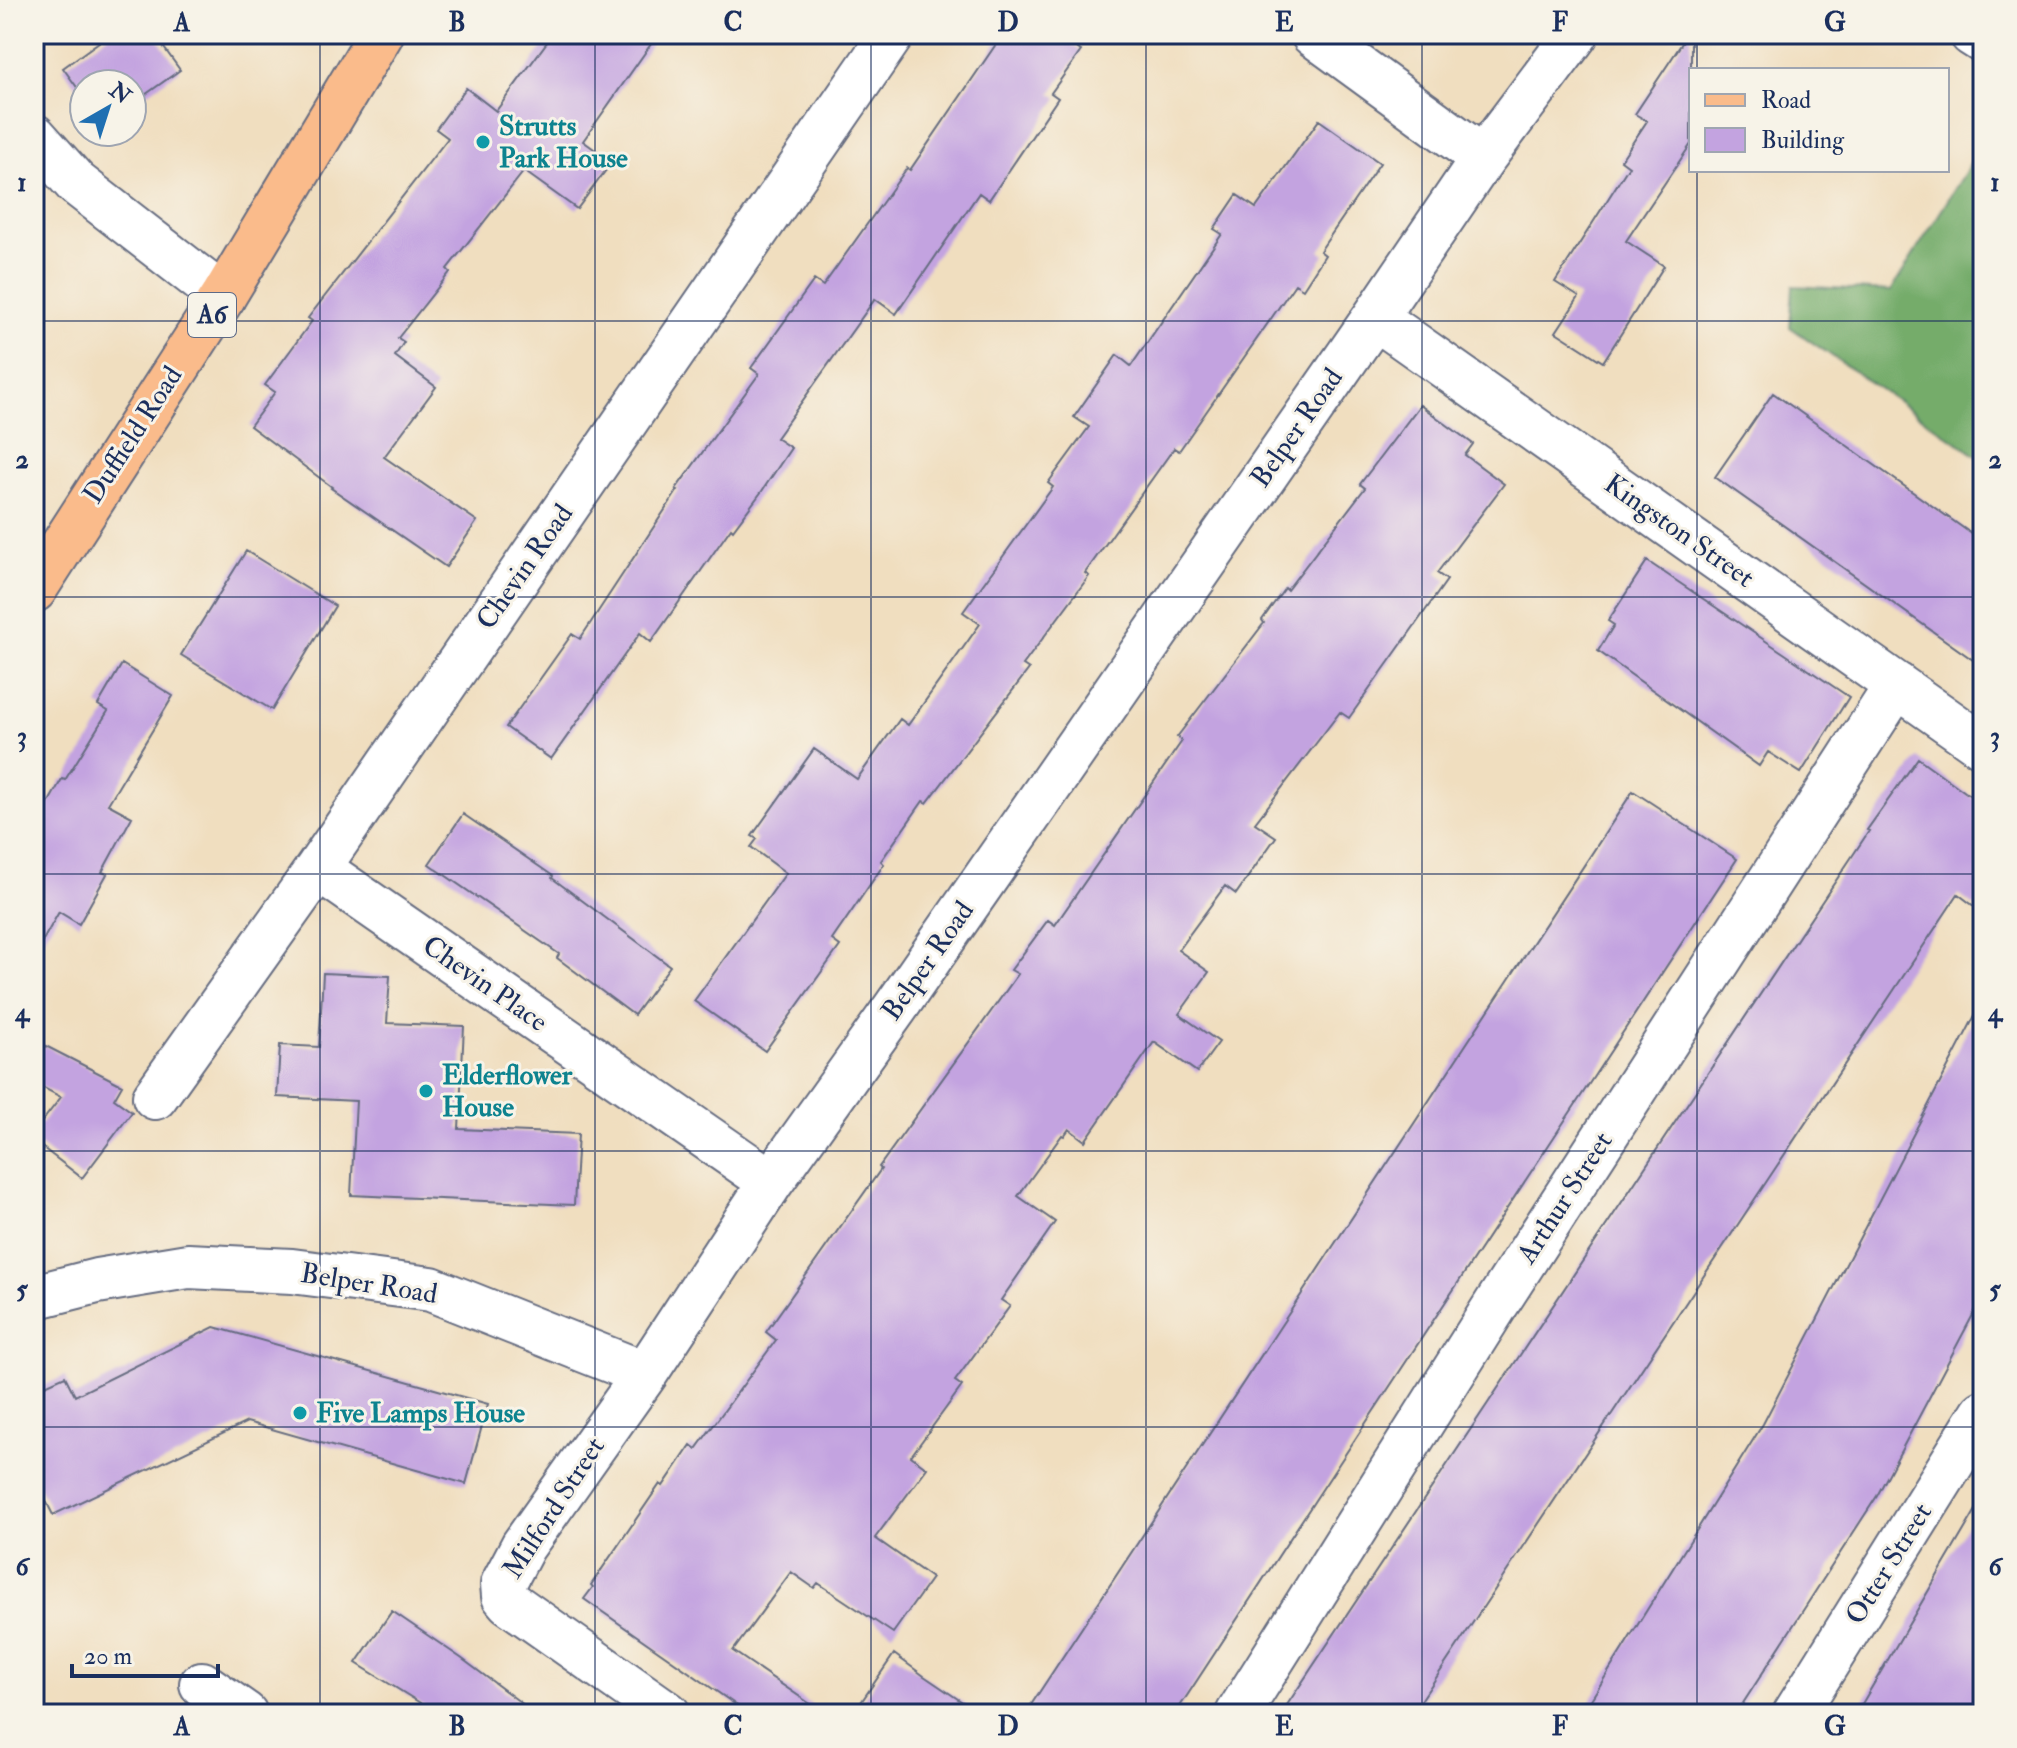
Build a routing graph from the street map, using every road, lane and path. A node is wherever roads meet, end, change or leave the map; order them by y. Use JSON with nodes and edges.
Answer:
{"nodes":[{"id":1,"x":381,"y":34,"type":"edge"},
{"id":2,"x":892,"y":34,"type":"edge"},
{"id":3,"x":1313,"y":34,"type":"edge"},
{"id":4,"x":1576,"y":34,"type":"edge"},
{"id":5,"x":1972,"y":34,"type":"edge"},
{"id":6,"x":1983,"y":41,"type":"edge"},
{"id":7,"x":34,"y":136,"type":"edge"},
{"id":8,"x":1483,"y":158,"type":"junction"},
{"id":9,"x":223,"y":297,"type":"junction"},
{"id":10,"x":1375,"y":317,"type":"junction"},
{"id":11,"x":34,"y":590,"type":"edge"},
{"id":12,"x":1897,"y":685,"type":"junction"},
{"id":13,"x":1983,"y":746,"type":"edge"},
{"id":14,"x":318,"y":868,"type":"junction"},
{"id":15,"x":155,"y":1097,"type":"dead end"},
{"id":16,"x":771,"y":1182,"type":"junction"},
{"id":17,"x":34,"y":1297,"type":"edge"},
{"id":18,"x":645,"y":1374,"type":"junction"},
{"id":19,"x":1983,"y":1413,"type":"edge"},
{"id":20,"x":202,"y":1684,"type":"dead end"},
{"id":21,"x":245,"y":1714,"type":"edge"},
{"id":22,"x":668,"y":1714,"type":"edge"},
{"id":23,"x":1238,"y":1714,"type":"edge"},
{"id":24,"x":1795,"y":1714,"type":"edge"}],
"edges":[{"from":1,"to":9,"type":"main road","name":"Duffield Road","number":"A6"},
{"from":2,"to":14,"type":"street","name":"Chevin Road"},
{"from":3,"to":8,"type":"street"},
{"from":4,"to":8,"type":"street","name":"Belper Road"},
{"from":5,"to":6,"type":"street"},
{"from":7,"to":9,"type":"street"},
{"from":8,"to":10,"type":"street","name":"Belper Road"},
{"from":9,"to":11,"type":"main road","name":"Duffield Road","number":"A6"},
{"from":10,"to":12,"type":"street","name":"Kingston Street"},
{"from":10,"to":16,"type":"street","name":"Belper Road"},
{"from":12,"to":13,"type":"street","name":"Kingston Street"},
{"from":12,"to":23,"type":"street","name":"Arthur Street"},
{"from":14,"to":15,"type":"street","name":"Chevin Road"},
{"from":14,"to":16,"type":"street","name":"Chevin Place"},
{"from":16,"to":18,"type":"street","name":"Belper Road"},
{"from":17,"to":18,"type":"street","name":"Belper Road"},
{"from":18,"to":22,"type":"street","name":"Milford Street"},
{"from":19,"to":24,"type":"street","name":"Otter Street"},
{"from":20,"to":21,"type":"street"}]}
